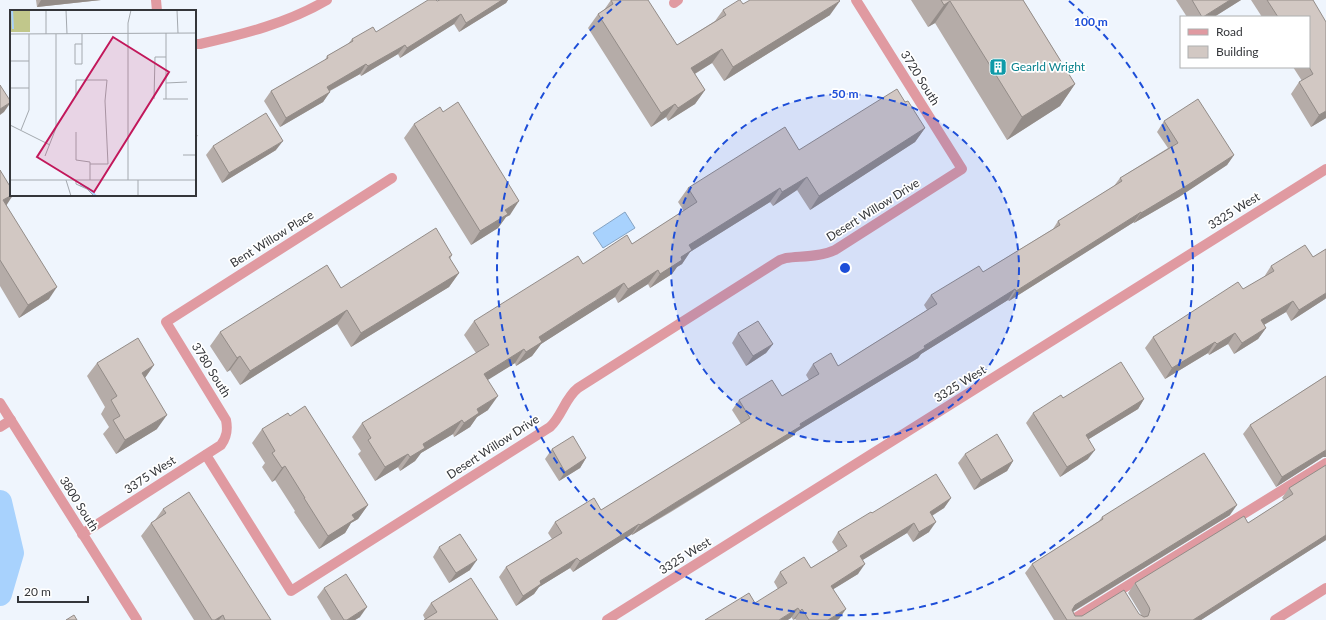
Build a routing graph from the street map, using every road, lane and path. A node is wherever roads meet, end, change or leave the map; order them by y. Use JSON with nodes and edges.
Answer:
{"nodes":[{"id":1,"x":156,"y":0,"type":"edge"},
{"id":2,"x":327,"y":0,"type":"edge"},
{"id":3,"x":856,"y":0,"type":"edge"},
{"id":4,"x":157,"y":10,"type":"edge"},
{"id":5,"x":196,"y":44,"type":"edge"},
{"id":6,"x":962,"y":169,"type":"joint"},
{"id":7,"x":1326,"y":169,"type":"edge"},
{"id":8,"x":392,"y":178,"type":"dead end"},
{"id":9,"x":166,"y":322,"type":"joint"},
{"id":10,"x":0,"y":403,"type":"edge"},
{"id":11,"x":11,"y":420,"type":"junction"},
{"id":12,"x":0,"y":427,"type":"edge"},
{"id":13,"x":227,"y":434,"type":"joint"},
{"id":14,"x":206,"y":454,"type":"junction"},
{"id":15,"x":1326,"y":463,"type":"edge"},
{"id":16,"x":82,"y":534,"type":"junction"},
{"id":17,"x":1326,"y":588,"type":"edge"},
{"id":18,"x":137,"y":620,"type":"edge"},
{"id":19,"x":607,"y":620,"type":"edge"},
{"id":20,"x":1072,"y":620,"type":"edge"},
{"id":21,"x":1275,"y":620,"type":"edge"}],
"edges":[{"from":1,"to":4,"type":"street"},
{"from":2,"to":5,"type":"street"},
{"from":3,"to":6,"type":"street","name":"3720 South"},
{"from":6,"to":14,"type":"street","name":"Desert Willow Drive"},
{"from":7,"to":19,"type":"street","name":"3325 West"},
{"from":8,"to":9,"type":"street","name":"Bent Willow Place"},
{"from":9,"to":13,"type":"street","name":"3780 South"},
{"from":10,"to":11,"type":"street","name":"3800 South"},
{"from":11,"to":12,"type":"street"},
{"from":11,"to":16,"type":"street","name":"3800 South"},
{"from":13,"to":14,"type":"street","name":"3375 West"},
{"from":14,"to":16,"type":"street","name":"3375 West"},
{"from":15,"to":20,"type":"street"},
{"from":16,"to":18,"type":"street","name":"3800 South"},
{"from":17,"to":21,"type":"street"}]}
